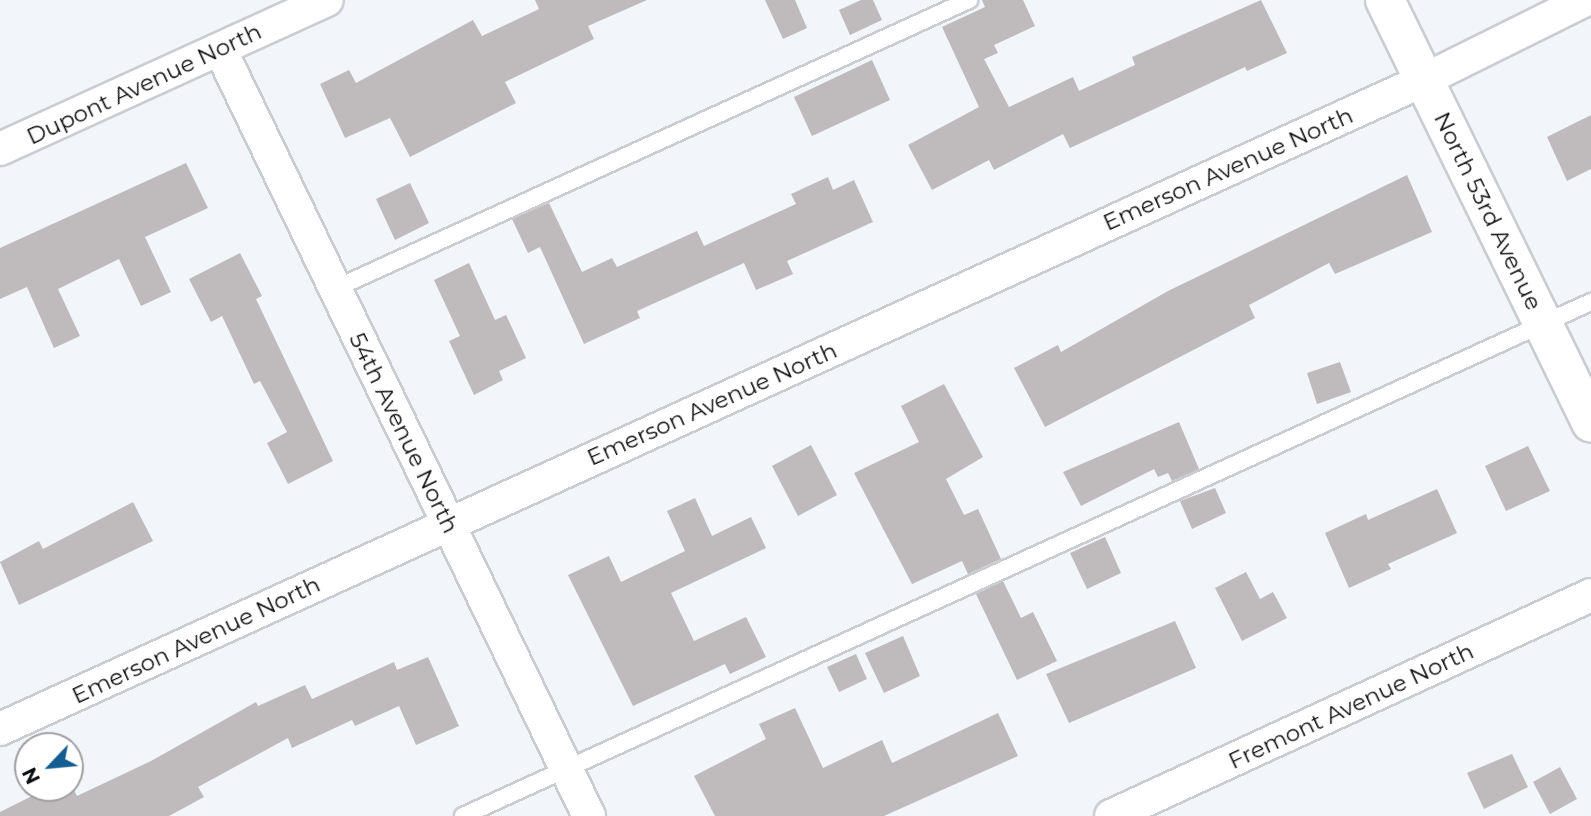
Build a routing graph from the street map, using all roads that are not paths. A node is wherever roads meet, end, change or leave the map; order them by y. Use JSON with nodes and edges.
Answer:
{"nodes":[{"id":1,"x":327,"y":0,"type":"edge"},
{"id":2,"x":969,"y":0,"type":"edge"},
{"id":3,"x":1385,"y":0,"type":"edge"},
{"id":4,"x":1584,"y":0,"type":"edge"},
{"id":5,"x":220,"y":49,"type":"junction"},
{"id":6,"x":1424,"y":80,"type":"junction"},
{"id":7,"x":0,"y":149,"type":"edge"},
{"id":8,"x":334,"y":289,"type":"junction"},
{"id":9,"x":1591,"y":302,"type":"edge"},
{"id":10,"x":1544,"y":325,"type":"junction"},
{"id":11,"x":1591,"y":422,"type":"edge"},
{"id":12,"x":448,"y":524,"type":"junction"},
{"id":13,"x":1591,"y":596,"type":"edge"},
{"id":14,"x":0,"y":729,"type":"edge"},
{"id":15,"x":566,"y":770,"type":"junction"},
{"id":16,"x":463,"y":816,"type":"edge"},
{"id":17,"x":589,"y":816,"type":"edge"},
{"id":18,"x":1111,"y":816,"type":"edge"}],
"edges":[{"from":1,"to":5,"type":"street","name":"Dupont Avenue North"},
{"from":2,"to":8,"type":"lane"},
{"from":3,"to":6,"type":"street","name":"North 53rd Avenue"},
{"from":4,"to":6,"type":"street","name":"Emerson Avenue North"},
{"from":5,"to":7,"type":"street","name":"Dupont Avenue North"},
{"from":5,"to":8,"type":"street","name":"54th Avenue North"},
{"from":6,"to":10,"type":"street","name":"North 53rd Avenue"},
{"from":6,"to":12,"type":"street","name":"Emerson Avenue North"},
{"from":8,"to":12,"type":"street","name":"54th Avenue North"},
{"from":9,"to":10,"type":"lane"},
{"from":10,"to":11,"type":"street","name":"North 53rd Avenue"},
{"from":10,"to":15,"type":"lane"},
{"from":12,"to":14,"type":"street","name":"Emerson Avenue North"},
{"from":12,"to":15,"type":"street","name":"54th Avenue North"},
{"from":13,"to":18,"type":"street","name":"Fremont Avenue North"},
{"from":15,"to":16,"type":"lane"},
{"from":15,"to":17,"type":"street","name":"54th Avenue North"}]}
